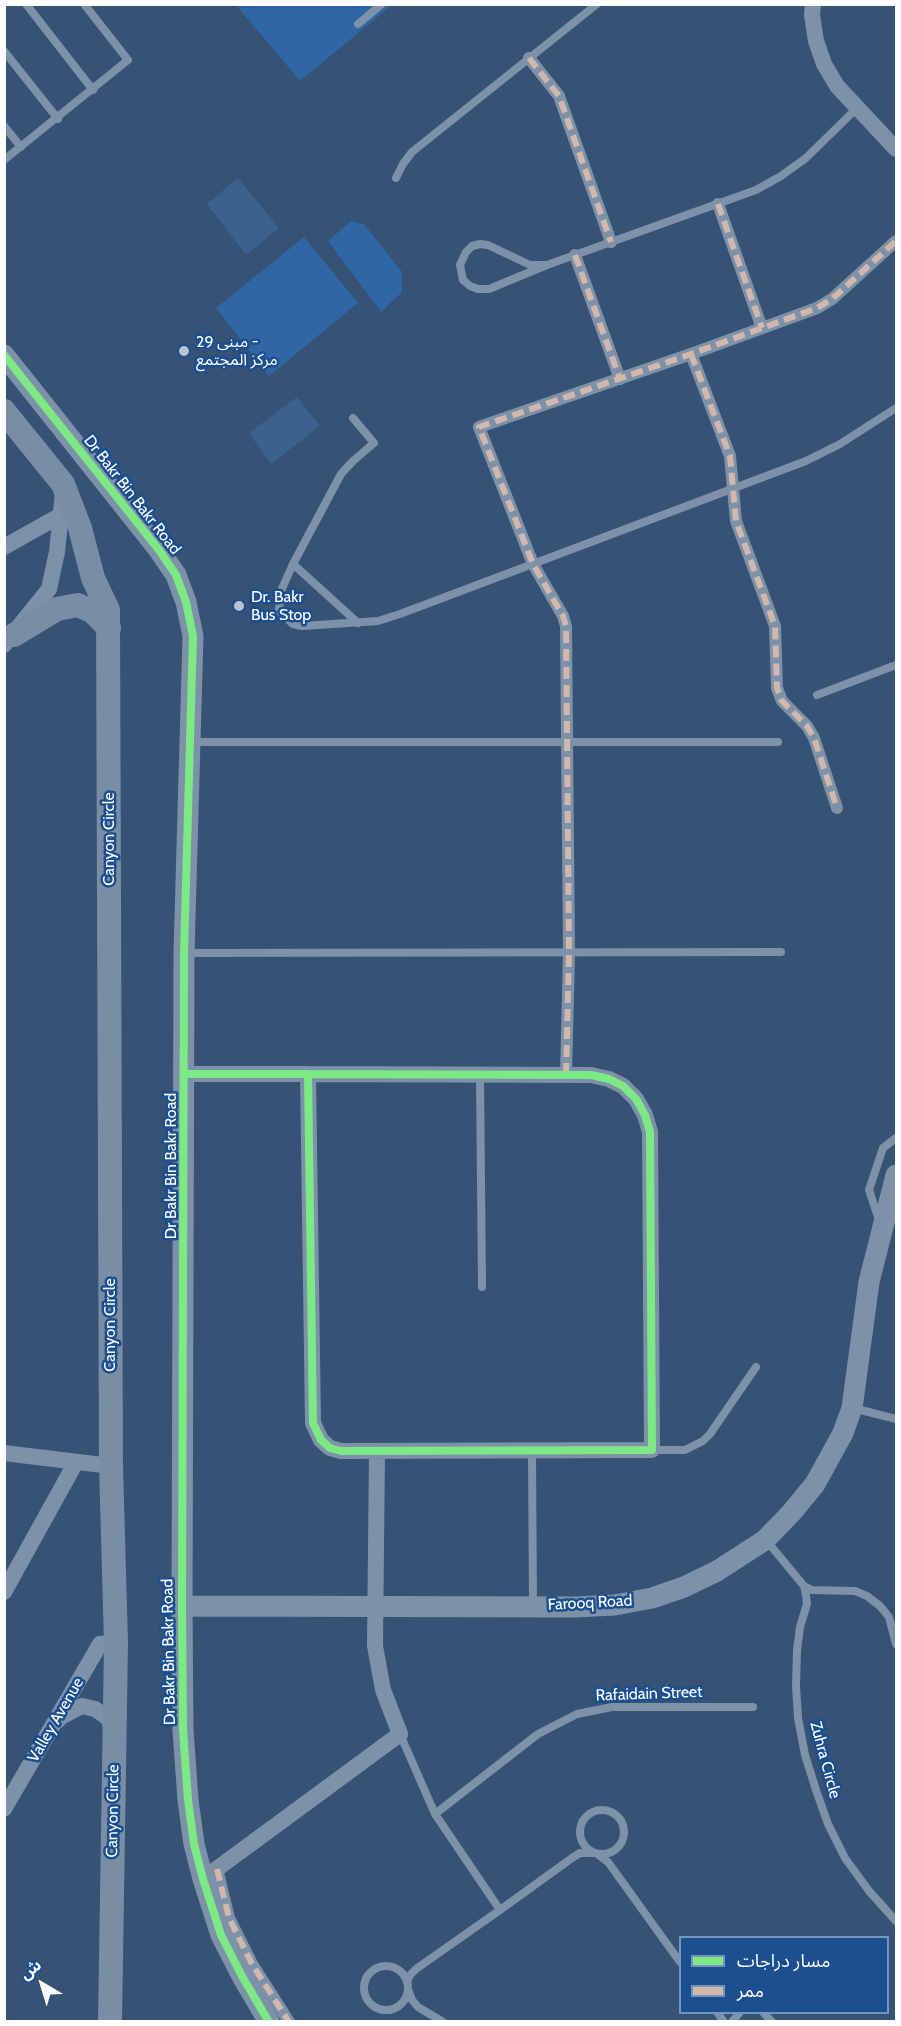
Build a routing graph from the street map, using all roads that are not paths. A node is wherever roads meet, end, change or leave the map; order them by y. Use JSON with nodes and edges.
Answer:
{"nodes":[{"id":1,"x":27,"y":4,"type":"edge"},
{"id":2,"x":84,"y":4,"type":"edge"},
{"id":3,"x":382,"y":4,"type":"edge"},
{"id":4,"x":597,"y":4,"type":"edge"},
{"id":5,"x":813,"y":4,"type":"edge"},
{"id":6,"x":358,"y":24,"type":"dead end"},
{"id":7,"x":4,"y":51,"type":"edge"},
{"id":8,"x":530,"y":58,"type":"junction"},
{"id":9,"x":93,"y":90,"type":"junction"},
{"id":10,"x":857,"y":108,"type":"junction"},
{"id":11,"x":58,"y":118,"type":"junction"},
{"id":12,"x":4,"y":126,"type":"edge"},
{"id":13,"x":21,"y":147,"type":"junction"},
{"id":14,"x":897,"y":149,"type":"edge"},
{"id":15,"x":4,"y":160,"type":"edge"},
{"id":16,"x":396,"y":178,"type":"dead end"},
{"id":17,"x":718,"y":204,"type":"junction"},
{"id":18,"x":611,"y":242,"type":"junction"},
{"id":19,"x":897,"y":242,"type":"edge"},
{"id":20,"x":575,"y":255,"type":"junction"},
{"id":21,"x":547,"y":265,"type":"junction"},
{"id":22,"x":762,"y":328,"type":"junction"},
{"id":23,"x":692,"y":354,"type":"junction"},
{"id":24,"x":4,"y":355,"type":"edge"},
{"id":25,"x":620,"y":379,"type":"junction"},
{"id":26,"x":897,"y":408,"type":"edge"},
{"id":27,"x":6,"y":417,"type":"edge"},
{"id":28,"x":353,"y":418,"type":"dead end"},
{"id":29,"x":63,"y":484,"type":"junction"},
{"id":30,"x":733,"y":489,"type":"junction"},
{"id":31,"x":61,"y":515,"type":"junction"},
{"id":32,"x":4,"y":547,"type":"edge"},
{"id":33,"x":292,"y":564,"type":"junction"},
{"id":34,"x":533,"y":564,"type":"junction"},
{"id":35,"x":96,"y":584,"type":"junction"},
{"id":36,"x":57,"y":609,"type":"junction"},
{"id":37,"x":358,"y":622,"type":"junction"},
{"id":38,"x":109,"y":628,"type":"junction"},
{"id":39,"x":9,"y":640,"type":"edge"},
{"id":40,"x":897,"y":665,"type":"edge"},
{"id":41,"x":817,"y":695,"type":"dead end"},
{"id":42,"x":568,"y":741,"type":"junction"},
{"id":43,"x":189,"y":742,"type":"junction"},
{"id":44,"x":778,"y":742,"type":"dead end"},
{"id":45,"x":837,"y":808,"type":"dead end"},
{"id":46,"x":781,"y":952,"type":"dead end"},
{"id":47,"x":184,"y":953,"type":"junction"},
{"id":48,"x":568,"y":953,"type":"junction"},
{"id":49,"x":185,"y":1074,"type":"junction"},
{"id":50,"x":308,"y":1074,"type":"junction"},
{"id":51,"x":480,"y":1075,"type":"junction"},
{"id":52,"x":566,"y":1075,"type":"junction"},
{"id":53,"x":897,"y":1138,"type":"edge"},
{"id":54,"x":897,"y":1175,"type":"edge"},
{"id":55,"x":882,"y":1229,"type":"junction"},
{"id":56,"x":482,"y":1287,"type":"dead end"},
{"id":57,"x":756,"y":1367,"type":"dead end"},
{"id":58,"x":852,"y":1408,"type":"junction"},
{"id":59,"x":897,"y":1419,"type":"edge"},
{"id":60,"x":652,"y":1450,"type":"junction"},
{"id":61,"x":377,"y":1451,"type":"junction"},
{"id":62,"x":532,"y":1452,"type":"junction"},
{"id":63,"x":4,"y":1453,"type":"edge"},
{"id":64,"x":76,"y":1462,"type":"junction"},
{"id":65,"x":111,"y":1466,"type":"junction"},
{"id":66,"x":765,"y":1539,"type":"junction"},
{"id":67,"x":804,"y":1586,"type":"junction"},
{"id":68,"x":4,"y":1592,"type":"edge"},
{"id":69,"x":375,"y":1605,"type":"junction"},
{"id":70,"x":182,"y":1606,"type":"junction"},
{"id":71,"x":533,"y":1606,"type":"junction"},
{"id":72,"x":116,"y":1643,"type":"junction"},
{"id":73,"x":897,"y":1644,"type":"edge"},
{"id":74,"x":753,"y":1707,"type":"dead end"},
{"id":75,"x":47,"y":1734,"type":"junction"},
{"id":76,"x":400,"y":1734,"type":"junction"},
{"id":77,"x":114,"y":1737,"type":"junction"},
{"id":78,"x":4,"y":1809,"type":"edge"},
{"id":79,"x":435,"y":1814,"type":"junction"},
{"id":80,"x":596,"y":1853,"type":"junction"},
{"id":81,"x":210,"y":1874,"type":"junction"},
{"id":82,"x":500,"y":1910,"type":"junction"},
{"id":83,"x":897,"y":1921,"type":"edge"},
{"id":84,"x":679,"y":1959,"type":"edge"},
{"id":85,"x":407,"y":1986,"type":"junction"},
{"id":86,"x":110,"y":2022,"type":"edge"},
{"id":87,"x":269,"y":2022,"type":"edge"},
{"id":88,"x":289,"y":2022,"type":"edge"},
{"id":89,"x":443,"y":2022,"type":"edge"}],
"edges":[{"from":1,"to":9,"type":"lane"},
{"from":2,"to":9,"type":"lane"},
{"from":3,"to":6,"type":"lane"},
{"from":4,"to":8,"type":"lane"},
{"from":5,"to":10,"type":"street"},
{"from":7,"to":11,"type":"lane"},
{"from":8,"to":16,"type":"lane"},
{"from":8,"to":18,"type":"street"},
{"from":9,"to":11,"type":"lane"},
{"from":10,"to":14,"type":"street"},
{"from":10,"to":17,"type":"lane"},
{"from":11,"to":13,"type":"lane"},
{"from":12,"to":13,"type":"lane"},
{"from":13,"to":15,"type":"lane"},
{"from":17,"to":18,"type":"lane"},
{"from":17,"to":22,"type":"street"},
{"from":18,"to":20,"type":"lane"},
{"from":19,"to":22,"type":"street"},
{"from":20,"to":21,"type":"lane"},
{"from":20,"to":25,"type":"street"},
{"from":21,"to":21,"type":"lane"},
{"from":22,"to":23,"type":"street"},
{"from":23,"to":25,"type":"street"},
{"from":23,"to":30,"type":"street"},
{"from":24,"to":43,"type":"street","name":"Dr Bakr Bin Bakr Road"},
{"from":25,"to":34,"type":"street"},
{"from":26,"to":30,"type":"lane"},
{"from":27,"to":29,"type":"main road","name":"Canyon Circle"},
{"from":28,"to":33,"type":"lane"},
{"from":29,"to":31,"type":"street"},
{"from":29,"to":35,"type":"main road","name":"Canyon Circle"},
{"from":30,"to":34,"type":"lane"},
{"from":30,"to":45,"type":"street"},
{"from":31,"to":32,"type":"street"},
{"from":31,"to":39,"type":"street"},
{"from":33,"to":37,"type":"lane"},
{"from":33,"to":37,"type":"lane"},
{"from":34,"to":37,"type":"lane"},
{"from":34,"to":42,"type":"street"},
{"from":35,"to":36,"type":"main road"},
{"from":35,"to":38,"type":"main road","name":"Canyon Circle"},
{"from":36,"to":38,"type":"main road"},
{"from":36,"to":39,"type":"main road"},
{"from":38,"to":65,"type":"main road","name":"Canyon Circle"},
{"from":40,"to":41,"type":"lane"},
{"from":42,"to":43,"type":"lane"},
{"from":42,"to":44,"type":"lane"},
{"from":42,"to":48,"type":"street"},
{"from":43,"to":47,"type":"street","name":"Dr Bakr Bin Bakr Road"},
{"from":46,"to":48,"type":"lane"},
{"from":47,"to":48,"type":"lane"},
{"from":47,"to":49,"type":"street","name":"Dr Bakr Bin Bakr Road"},
{"from":48,"to":52,"type":"street"},
{"from":49,"to":50,"type":"street"},
{"from":49,"to":70,"type":"street","name":"Dr Bakr Bin Bakr Road"},
{"from":50,"to":51,"type":"street"},
{"from":50,"to":61,"type":"street"},
{"from":51,"to":52,"type":"street"},
{"from":51,"to":56,"type":"lane"},
{"from":52,"to":60,"type":"street"},
{"from":53,"to":55,"type":"lane"},
{"from":54,"to":55,"type":"street","name":"Farooq Road"},
{"from":55,"to":58,"type":"street","name":"Farooq Road"},
{"from":57,"to":60,"type":"lane"},
{"from":58,"to":59,"type":"lane"},
{"from":58,"to":66,"type":"street","name":"Farooq Road"},
{"from":60,"to":62,"type":"street"},
{"from":61,"to":62,"type":"street"},
{"from":61,"to":69,"type":"street"},
{"from":62,"to":71,"type":"lane"},
{"from":63,"to":64,"type":"street"},
{"from":64,"to":65,"type":"street"},
{"from":64,"to":68,"type":"street"},
{"from":65,"to":72,"type":"main road","name":"Canyon Circle"},
{"from":66,"to":67,"type":"lane"},
{"from":66,"to":71,"type":"street","name":"Farooq Road"},
{"from":67,"to":73,"type":"lane"},
{"from":67,"to":83,"type":"lane","name":"Zuhra Circle"},
{"from":69,"to":70,"type":"street","name":"Farooq Road"},
{"from":69,"to":71,"type":"street","name":"Farooq Road"},
{"from":69,"to":76,"type":"street"},
{"from":70,"to":81,"type":"street","name":"Dr Bakr Bin Bakr Road"},
{"from":72,"to":75,"type":"street","name":"Valley Avenue"},
{"from":72,"to":77,"type":"main road","name":"Canyon Circle"},
{"from":74,"to":79,"type":"lane","name":"Rafaidain Street"},
{"from":75,"to":77,"type":"street"},
{"from":75,"to":78,"type":"street","name":"Valley Avenue"},
{"from":76,"to":79,"type":"lane"},
{"from":76,"to":81,"type":"street"},
{"from":77,"to":86,"type":"main road","name":"Canyon Circle"},
{"from":79,"to":82,"type":"lane"},
{"from":80,"to":80,"type":"lane"},
{"from":80,"to":82,"type":"lane"},
{"from":80,"to":84,"type":"lane"},
{"from":81,"to":87,"type":"street","name":"Dr Bakr Bin Bakr Road"},
{"from":81,"to":88,"type":"street"},
{"from":82,"to":85,"type":"lane"},
{"from":85,"to":85,"type":"lane"},
{"from":85,"to":89,"type":"lane"}]}
